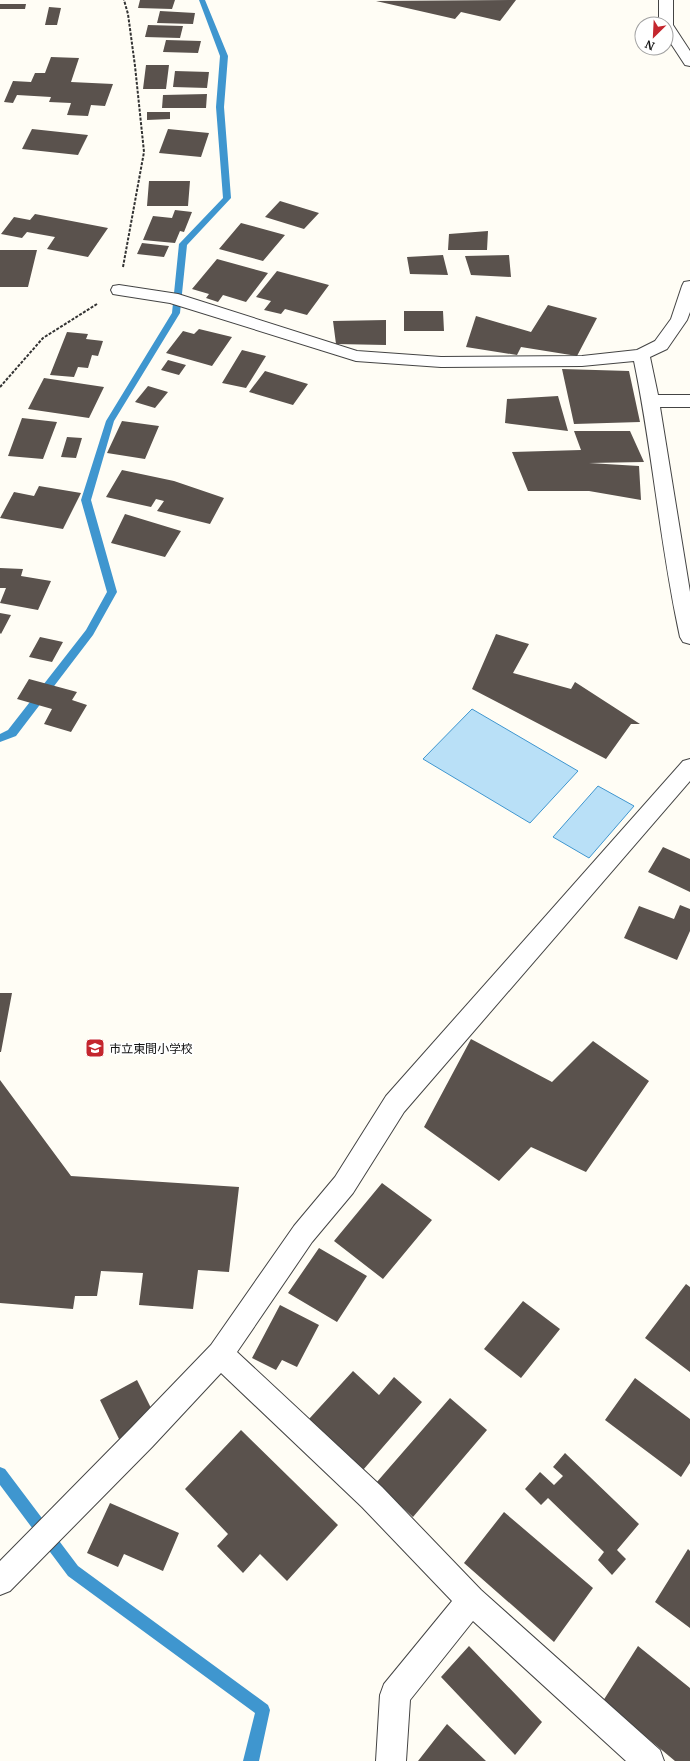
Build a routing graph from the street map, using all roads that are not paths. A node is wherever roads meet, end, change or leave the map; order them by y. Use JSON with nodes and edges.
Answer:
{"nodes":[{"id":1,"x":666,"y":0,"type":"edge"},
{"id":2,"x":690,"y":62,"type":"edge"},
{"id":3,"x":690,"y":286,"type":"edge"},
{"id":4,"x":118,"y":290,"type":"road end"},
{"id":5,"x":641,"y":355,"type":"junction"},
{"id":6,"x":652,"y":401,"type":"junction"},
{"id":7,"x":690,"y":401,"type":"edge"},
{"id":8,"x":670,"y":532,"type":"junction"},
{"id":9,"x":690,"y":547,"type":"edge"},
{"id":10,"x":690,"y":637,"type":"edge"},
{"id":11,"x":690,"y":767,"type":"edge"},
{"id":12,"x":220,"y":1354,"type":"junction"},
{"id":13,"x":0,"y":1581,"type":"edge"},
{"id":14,"x":471,"y":1600,"type":"junction"},
{"id":15,"x":391,"y":1761,"type":"edge"},
{"id":16,"x":649,"y":1761,"type":"edge"}],
"edges":[{"from":1,"to":2,"type":"street"},
{"from":3,"to":5,"type":"street"},
{"from":4,"to":5,"type":"street"},
{"from":5,"to":6,"type":"street"},
{"from":6,"to":7,"type":"street"},
{"from":6,"to":8,"type":"street"},
{"from":8,"to":9,"type":"street"},
{"from":8,"to":10,"type":"street"},
{"from":11,"to":12,"type":"street"},
{"from":12,"to":13,"type":"street"},
{"from":12,"to":14,"type":"street"},
{"from":14,"to":15,"type":"street"},
{"from":14,"to":16,"type":"street"}]}
